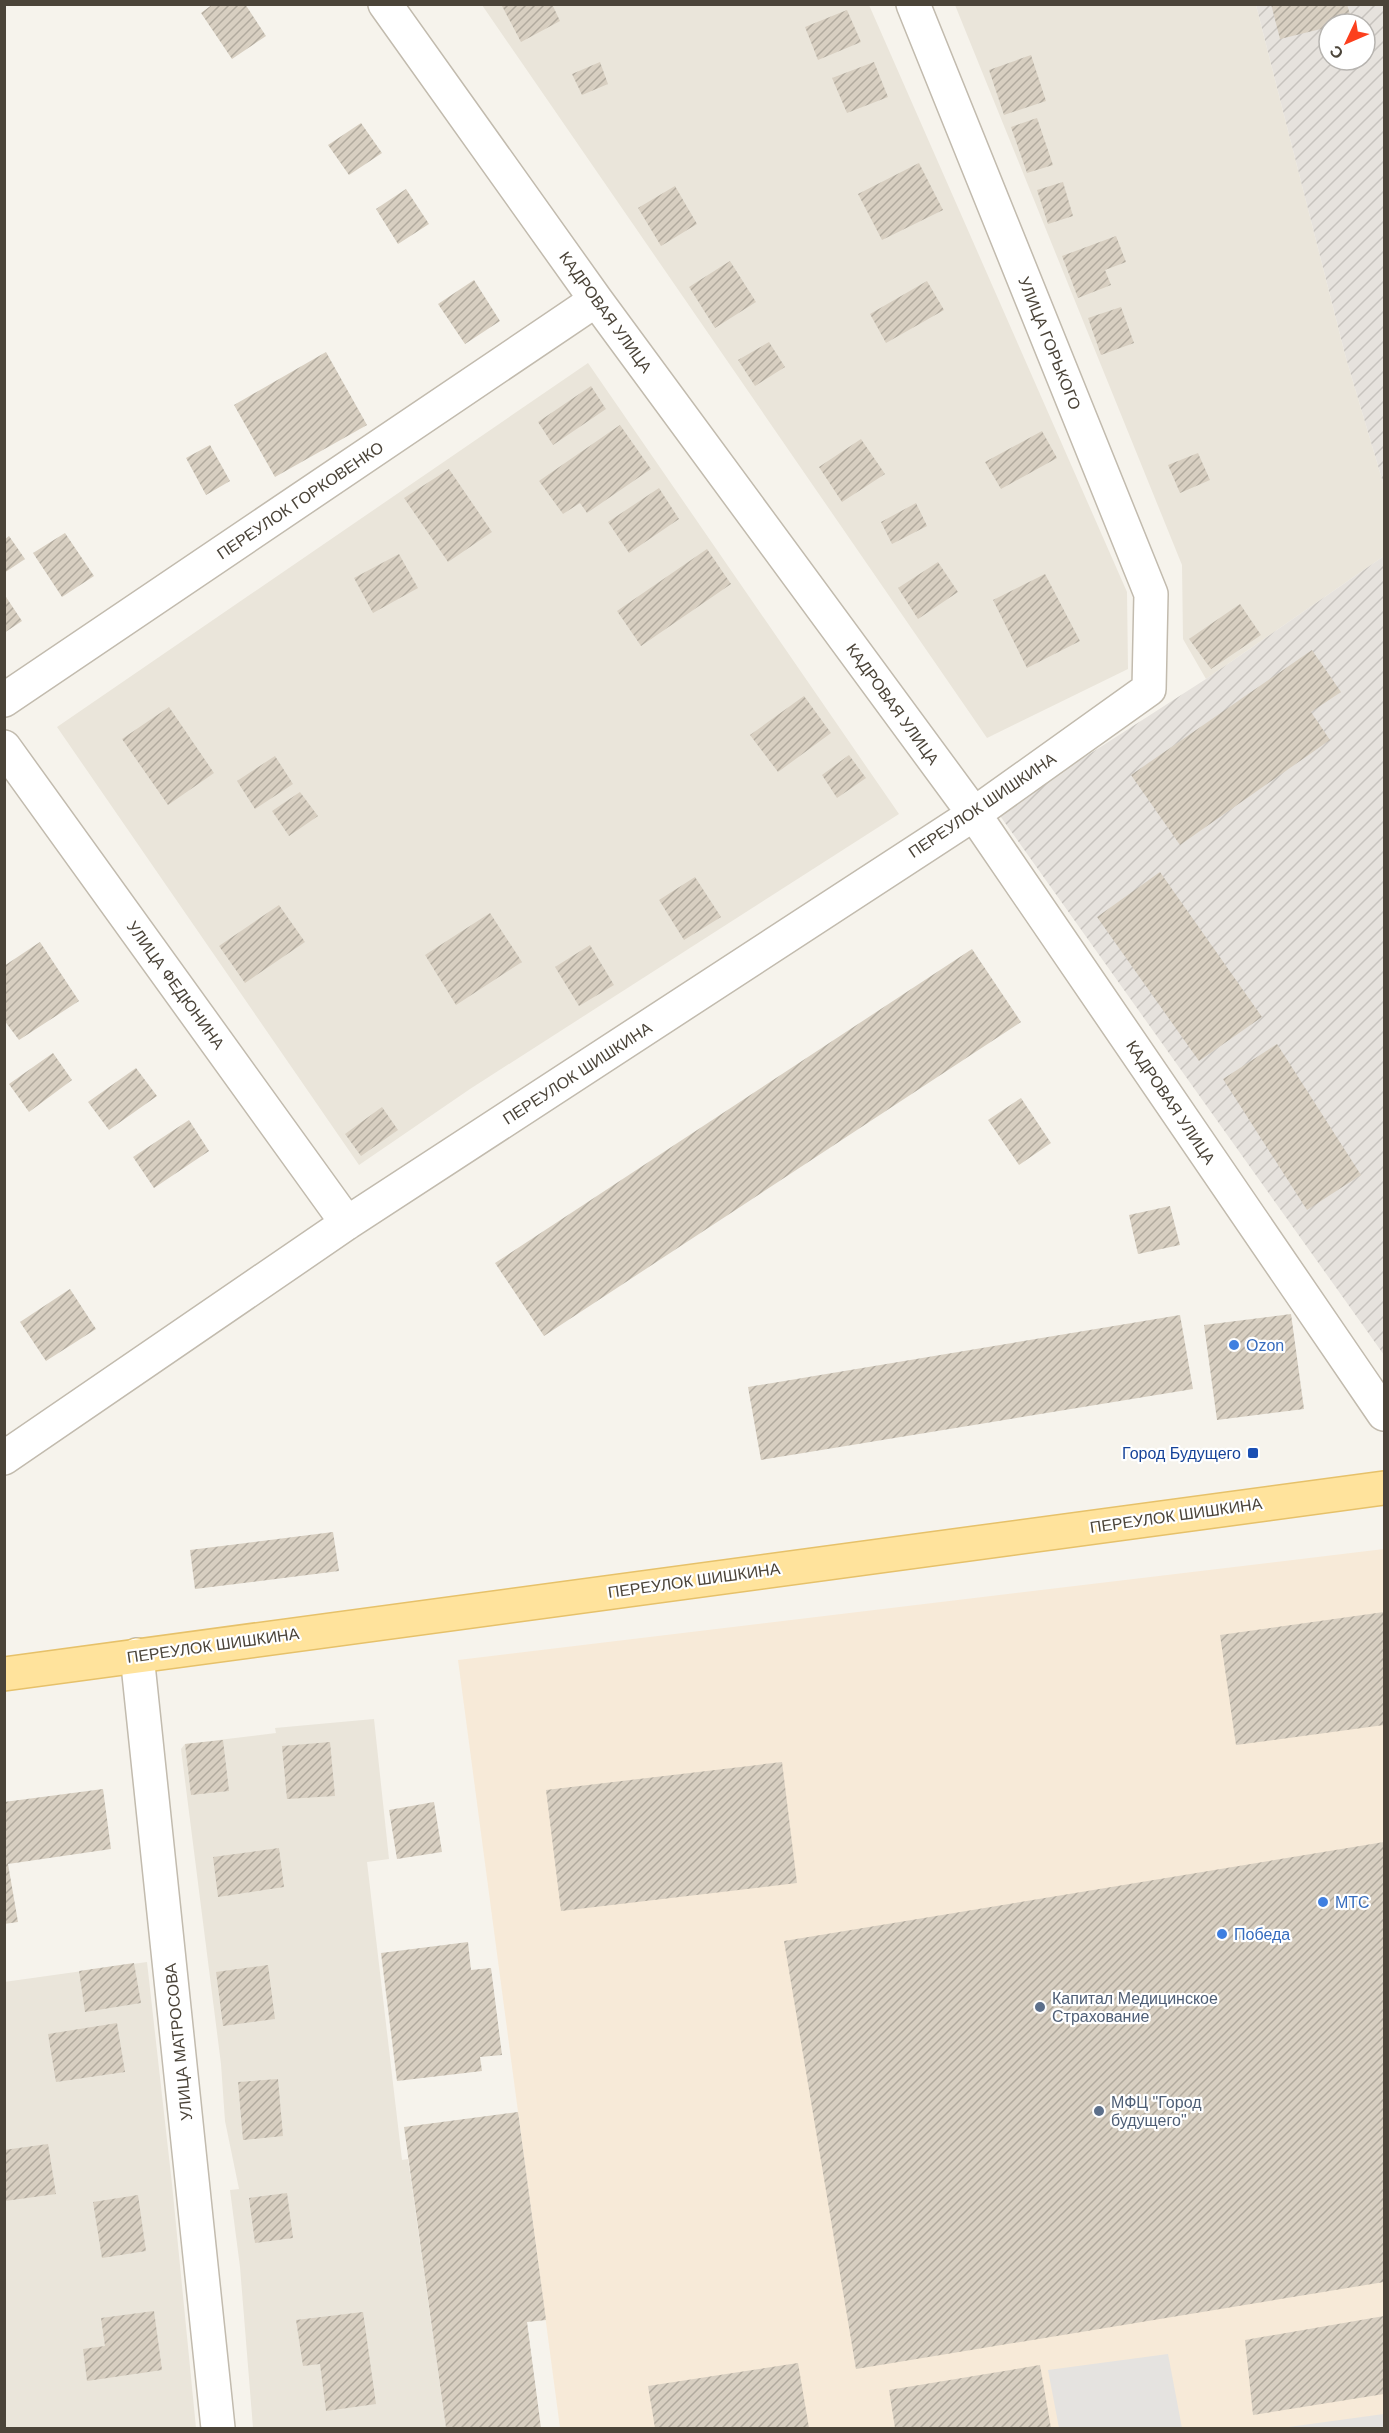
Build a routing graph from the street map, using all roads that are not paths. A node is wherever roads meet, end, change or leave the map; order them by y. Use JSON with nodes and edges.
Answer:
{"nodes":[{"id":1,"x":385,"y":4,"type":"edge"},
{"id":2,"x":913,"y":4,"type":"edge"},
{"id":3,"x":596,"y":300,"type":"junction"},
{"id":4,"x":1149,"y":689,"type":"joint"},
{"id":5,"x":4,"y":700,"type":"edge"},
{"id":6,"x":4,"y":747,"type":"edge"},
{"id":7,"x":974,"y":814,"type":"junction"},
{"id":8,"x":347,"y":1223,"type":"junction"},
{"id":9,"x":1384,"y":1414,"type":"edge"},
{"id":10,"x":4,"y":1458,"type":"edge"},
{"id":11,"x":1384,"y":1488,"type":"edge"},
{"id":12,"x":138,"y":1655,"type":"junction"},
{"id":13,"x":4,"y":1674,"type":"edge"},
{"id":14,"x":218,"y":2428,"type":"edge"}],
"edges":[{"from":1,"to":3,"type":"street","name":"КАДРОВАЯ УЛИЦА"},
{"from":2,"to":4,"type":"street","name":"УЛИЦА ГОРЬКОГО"},
{"from":3,"to":5,"type":"street","name":"ПЕРЕУЛОК ГОРКОВЕНКО"},
{"from":3,"to":7,"type":"street","name":"КАДРОВАЯ УЛИЦА"},
{"from":4,"to":7,"type":"street","name":"ПЕРЕУЛОК ШИШКИНА"},
{"from":6,"to":8,"type":"street","name":"УЛИЦА ФЕДЮНИНА"},
{"from":7,"to":8,"type":"street","name":"ПЕРЕУЛОК ШИШКИНА"},
{"from":7,"to":9,"type":"street","name":"КАДРОВАЯ УЛИЦА"},
{"from":8,"to":10,"type":"street","name":"ПЕРЕУЛОК ШИШКИНА"},
{"from":11,"to":12,"type":"main road","name":"ПЕРЕУЛОК ШИШКИНА"},
{"from":12,"to":13,"type":"main road","name":"ПЕРЕУЛОК ШИШКИНА"},
{"from":12,"to":14,"type":"street","name":"УЛИЦА МАТРОСОВА"}]}
